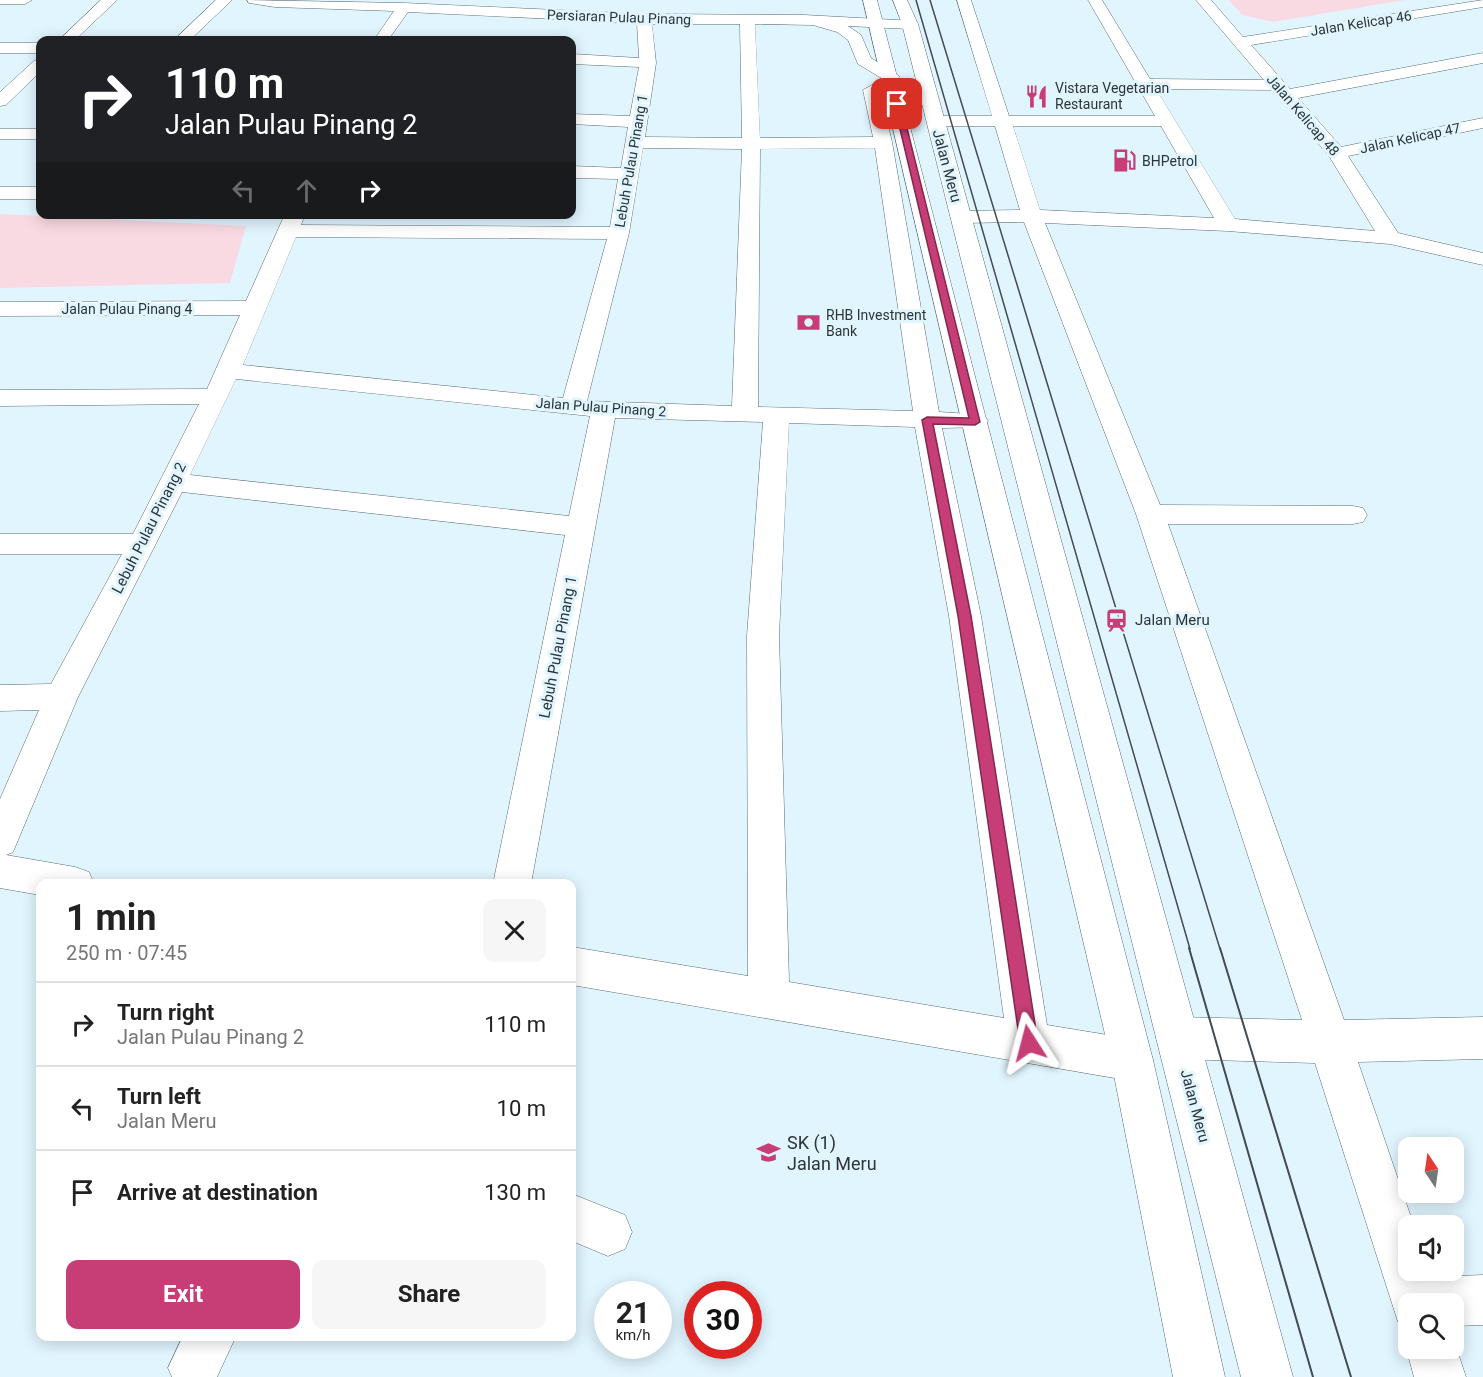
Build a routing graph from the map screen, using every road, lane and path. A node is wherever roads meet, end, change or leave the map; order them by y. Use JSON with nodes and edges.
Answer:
{"nodes":[{"id":1,"x":0,"y":0,"type":"edge"},
{"id":2,"x":25,"y":0,"type":"edge"},
{"id":3,"x":110,"y":0,"type":"edge"},
{"id":4,"x":225,"y":0,"type":"edge"},
{"id":5,"x":254,"y":0,"type":"edge"},
{"id":6,"x":964,"y":0,"type":"edge"},
{"id":7,"x":1095,"y":0,"type":"edge"},
{"id":8,"x":1203,"y":0,"type":"edge"},
{"id":9,"x":1483,"y":3,"type":"edge"},
{"id":10,"x":831,"y":4,"type":"dead end"},
{"id":11,"x":480,"y":5,"type":"edge"},
{"id":12,"x":404,"y":7,"type":"junction"},
{"id":13,"x":870,"y":8,"type":"edge"},
{"id":14,"x":1446,"y":9,"type":"junction"},
{"id":15,"x":905,"y":12,"type":"edge"},
{"id":16,"x":644,"y":19,"type":"junction"},
{"id":17,"x":804,"y":20,"type":"junction"},
{"id":18,"x":1474,"y":20,"type":"dead end"},
{"id":19,"x":747,"y":21,"type":"junction"},
{"id":20,"x":70,"y":36,"type":"edge"},
{"id":21,"x":185,"y":36,"type":"edge"},
{"id":22,"x":384,"y":36,"type":"edge"},
{"id":23,"x":1239,"y":42,"type":"junction"},
{"id":24,"x":0,"y":48,"type":"edge"},
{"id":25,"x":36,"y":48,"type":"edge"},
{"id":26,"x":1483,"y":58,"type":"edge"},
{"id":27,"x":576,"y":59,"type":"edge"},
{"id":28,"x":648,"y":63,"type":"junction"},
{"id":29,"x":36,"y":67,"type":"edge"},
{"id":30,"x":891,"y":79,"type":"junction"},
{"id":31,"x":1146,"y":84,"type":"junction"},
{"id":32,"x":1280,"y":90,"type":"junction"},
{"id":33,"x":3,"y":96,"type":"edge"},
{"id":34,"x":576,"y":120,"type":"edge"},
{"id":35,"x":936,"y":121,"type":"junction"},
{"id":36,"x":1002,"y":121,"type":"junction"},
{"id":37,"x":1166,"y":121,"type":"junction"},
{"id":38,"x":1483,"y":123,"type":"edge"},
{"id":39,"x":635,"y":132,"type":"junction"},
{"id":40,"x":0,"y":134,"type":"edge"},
{"id":41,"x":36,"y":134,"type":"edge"},
{"id":42,"x":883,"y":142,"type":"junction"},
{"id":43,"x":751,"y":144,"type":"junction"},
{"id":44,"x":1337,"y":153,"type":"junction"},
{"id":45,"x":576,"y":172,"type":"edge"},
{"id":46,"x":628,"y":174,"type":"junction"},
{"id":47,"x":0,"y":193,"type":"edge"},
{"id":48,"x":36,"y":193,"type":"edge"},
{"id":49,"x":1032,"y":216,"type":"junction"},
{"id":50,"x":961,"y":217,"type":"junction"},
{"id":51,"x":290,"y":223,"type":"edge"},
{"id":52,"x":1228,"y":225,"type":"junction"},
{"id":53,"x":619,"y":233,"type":"junction"},
{"id":54,"x":1390,"y":238,"type":"junction"},
{"id":55,"x":1483,"y":259,"type":"edge"},
{"id":56,"x":255,"y":308,"type":"junction"},
{"id":57,"x":0,"y":309,"type":"edge"},
{"id":58,"x":228,"y":371,"type":"junction"},
{"id":59,"x":214,"y":396,"type":"junction"},
{"id":60,"x":0,"y":399,"type":"edge"},
{"id":61,"x":573,"y":406,"type":"junction"},
{"id":62,"x":604,"y":410,"type":"junction"},
{"id":63,"x":760,"y":415,"type":"junction"},
{"id":64,"x":927,"y":420,"type":"junction"},
{"id":65,"x":975,"y":422,"type":"junction"},
{"id":66,"x":173,"y":482,"type":"junction"},
{"id":67,"x":1150,"y":514,"type":"junction"},
{"id":68,"x":1353,"y":515,"type":"dead end"},
{"id":69,"x":582,"y":527,"type":"junction"},
{"id":70,"x":0,"y":544,"type":"edge"},
{"id":71,"x":142,"y":544,"type":"junction"},
{"id":72,"x":61,"y":697,"type":"junction"},
{"id":73,"x":0,"y":698,"type":"edge"},
{"id":74,"x":0,"y":841,"type":"edge"},
{"id":75,"x":0,"y":871,"type":"edge"},
{"id":76,"x":46,"y":879,"type":"edge"},
{"id":77,"x":513,"y":879,"type":"edge"},
{"id":78,"x":576,"y":967,"type":"edge"},
{"id":79,"x":769,"y":1000,"type":"junction"},
{"id":80,"x":1177,"y":1038,"type":"junction"},
{"id":81,"x":1483,"y":1038,"type":"edge"},
{"id":82,"x":1330,"y":1042,"type":"junction"},
{"id":83,"x":1029,"y":1043,"type":"junction"},
{"id":84,"x":1132,"y":1060,"type":"junction"},
{"id":85,"x":1413,"y":1293,"type":"edge"},
{"id":86,"x":1483,"y":1300,"type":"edge"},
{"id":87,"x":1464,"y":1301,"type":"edge"},
{"id":88,"x":1434,"y":1359,"type":"edge"},
{"id":89,"x":1199,"y":1377,"type":"edge"},
{"id":90,"x":1267,"y":1377,"type":"edge"},
{"id":91,"x":1440,"y":1377,"type":"edge"}],
"edges":[{"from":1,"to":2,"type":"main road"},
{"from":3,"to":20,"type":"main road"},
{"from":4,"to":21,"type":"main road"},
{"from":5,"to":12,"type":"main road","name":"Persiaran Pulau Pinang"},
{"from":6,"to":36,"type":"main road"},
{"from":7,"to":31,"type":"main road"},
{"from":8,"to":23,"type":"main road","name":"Jalan Kelicap 48"},
{"from":9,"to":14,"type":"main road","name":"Jalan Kelicap 46"},
{"from":10,"to":17,"type":"main road"},
{"from":11,"to":12,"type":"main road","name":"Persiaran Pulau Pinang"},
{"from":11,"to":16,"type":"main road","name":"Persiaran Pulau Pinang"},
{"from":12,"to":22,"type":"main road"},
{"from":13,"to":15,"type":"main road"},
{"from":13,"to":17,"type":"main road"},
{"from":13,"to":17,"type":"main road"},
{"from":13,"to":30,"type":"main road"},
{"from":14,"to":18,"type":"main road"},
{"from":14,"to":23,"type":"main road","name":"Jalan Kelicap 46"},
{"from":15,"to":35,"type":"main road","name":"Jalan Meru"},
{"from":16,"to":19,"type":"main road","name":"Persiaran Pulau Pinang"},
{"from":16,"to":28,"type":"main road","name":"Lebuh Pulau Pinang 1"},
{"from":17,"to":19,"type":"main road","name":"Persiaran Pulau Pinang"},
{"from":17,"to":30,"type":"main road"},
{"from":19,"to":43,"type":"main road"},
{"from":23,"to":32,"type":"main road","name":"Jalan Kelicap 48"},
{"from":24,"to":25,"type":"main road"},
{"from":26,"to":32,"type":"main road"},
{"from":27,"to":28,"type":"main road"},
{"from":28,"to":39,"type":"main road","name":"Lebuh Pulau Pinang 1"},
{"from":29,"to":33,"type":"main road"},
{"from":30,"to":42,"type":"main road"},
{"from":30,"to":65,"type":"main road"},
{"from":31,"to":32,"type":"main road"},
{"from":31,"to":37,"type":"main road"},
{"from":32,"to":44,"type":"main road","name":"Jalan Kelicap 48"},
{"from":34,"to":39,"type":"main road"},
{"from":35,"to":36,"type":"main road"},
{"from":35,"to":50,"type":"main road","name":"Jalan Meru"},
{"from":36,"to":37,"type":"main road"},
{"from":36,"to":49,"type":"main road"},
{"from":37,"to":52,"type":"main road"},
{"from":38,"to":44,"type":"main road","name":"Jalan Kelicap 47"},
{"from":39,"to":43,"type":"main road"},
{"from":39,"to":46,"type":"main road","name":"Lebuh Pulau Pinang 1"},
{"from":40,"to":41,"type":"main road"},
{"from":42,"to":43,"type":"main road"},
{"from":42,"to":64,"type":"main road"},
{"from":43,"to":63,"type":"main road"},
{"from":44,"to":54,"type":"main road","name":"Jalan Kelicap 48"},
{"from":45,"to":46,"type":"main road"},
{"from":46,"to":53,"type":"main road","name":"Lebuh Pulau Pinang 1"},
{"from":47,"to":48,"type":"main road"},
{"from":49,"to":50,"type":"main road"},
{"from":49,"to":52,"type":"main road"},
{"from":49,"to":67,"type":"main road"},
{"from":50,"to":80,"type":"main road","name":"Jalan Meru"},
{"from":51,"to":53,"type":"main road"},
{"from":51,"to":56,"type":"main road","name":"Lebuh Pulau Pinang 2"},
{"from":52,"to":54,"type":"main road"},
{"from":53,"to":61,"type":"main road","name":"Lebuh Pulau Pinang 1"},
{"from":54,"to":55,"type":"main road"},
{"from":56,"to":57,"type":"main road","name":"Jalan Pulau Pinang 4"},
{"from":56,"to":58,"type":"main road","name":"Lebuh Pulau Pinang 2"},
{"from":58,"to":59,"type":"main road","name":"Lebuh Pulau Pinang 2"},
{"from":58,"to":61,"type":"main road","name":"Jalan Pulau Pinang 2"},
{"from":59,"to":60,"type":"main road"},
{"from":59,"to":66,"type":"main road","name":"Lebuh Pulau Pinang 2"},
{"from":61,"to":62,"type":"main road","name":"Jalan Pulau Pinang 2"},
{"from":62,"to":63,"type":"main road","name":"Jalan Pulau Pinang 2"},
{"from":62,"to":69,"type":"main road","name":"Lebuh Pulau Pinang 1"},
{"from":63,"to":64,"type":"main road","name":"Jalan Pulau Pinang 2"},
{"from":63,"to":79,"type":"main road"},
{"from":64,"to":65,"type":"main road","name":"Jalan Pulau Pinang 2"},
{"from":64,"to":83,"type":"main road"},
{"from":65,"to":84,"type":"main road"},
{"from":66,"to":69,"type":"main road"},
{"from":66,"to":71,"type":"main road","name":"Lebuh Pulau Pinang 2"},
{"from":67,"to":68,"type":"main road"},
{"from":67,"to":82,"type":"main road"},
{"from":69,"to":77,"type":"main road","name":"Lebuh Pulau Pinang 1"},
{"from":70,"to":71,"type":"main road"},
{"from":71,"to":72,"type":"main road","name":"Lebuh Pulau Pinang 2"},
{"from":72,"to":73,"type":"main road"},
{"from":72,"to":74,"type":"main road","name":"Lebuh Pulau Pinang 2"},
{"from":75,"to":76,"type":"main road"},
{"from":78,"to":79,"type":"main road"},
{"from":79,"to":83,"type":"main road"},
{"from":80,"to":82,"type":"main road"},
{"from":80,"to":90,"type":"main road","name":"Jalan Meru"},
{"from":81,"to":82,"type":"main road"},
{"from":82,"to":85,"type":"main road"},
{"from":83,"to":84,"type":"main road"},
{"from":84,"to":89,"type":"main road"},
{"from":86,"to":87,"type":"main road"},
{"from":88,"to":91,"type":"main road"}]}
